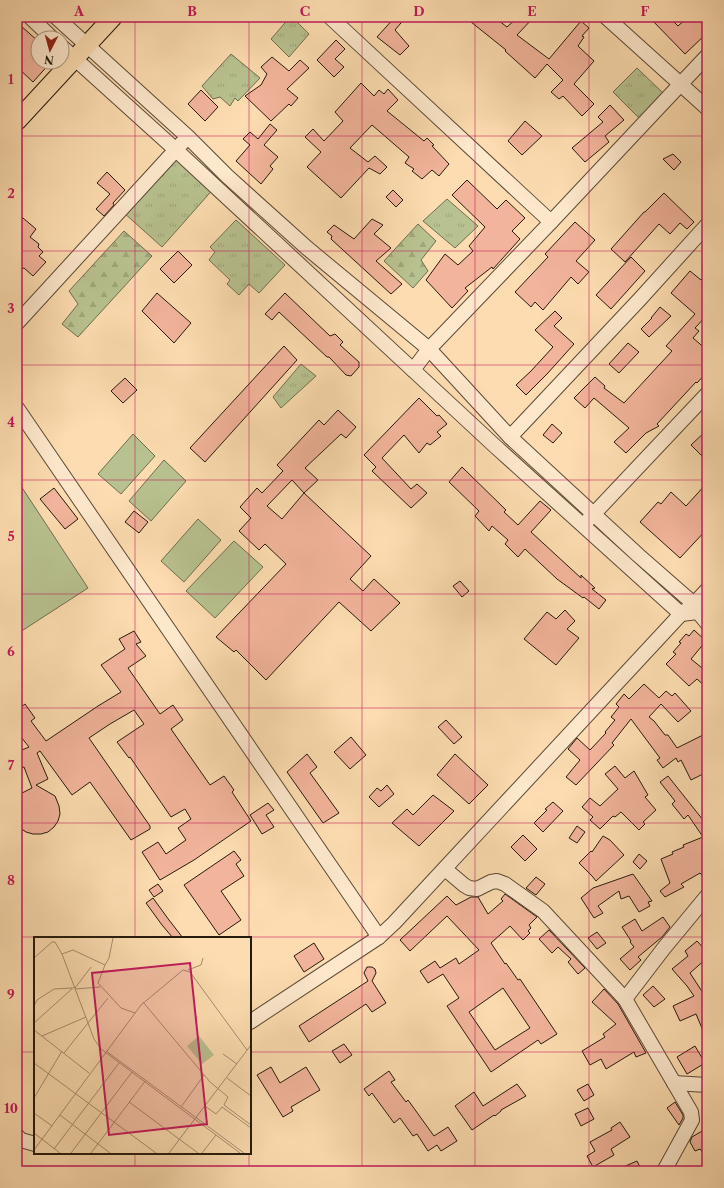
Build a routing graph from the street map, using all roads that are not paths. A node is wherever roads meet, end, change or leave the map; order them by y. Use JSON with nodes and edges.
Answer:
{"nodes":[{"id":1,"x":30,"y":17,"type":"edge"},
{"id":2,"x":56,"y":17,"type":"edge"},
{"id":3,"x":113,"y":17,"type":"edge"},
{"id":4,"x":330,"y":17,"type":"edge"},
{"id":5,"x":606,"y":17,"type":"edge"},
{"id":6,"x":44,"y":30,"type":"edge"},
{"id":7,"x":87,"y":45,"type":"junction"},
{"id":8,"x":70,"y":54,"type":"edge"},
{"id":9,"x":707,"y":56,"type":"edge"},
{"id":10,"x":75,"y":59,"type":"junction"},
{"id":11,"x":680,"y":84,"type":"junction"},
{"id":12,"x":707,"y":108,"type":"edge"},
{"id":13,"x":17,"y":121,"type":"edge"},
{"id":14,"x":188,"y":137,"type":"junction"},
{"id":15,"x":176,"y":150,"type":"junction"},
{"id":16,"x":551,"y":222,"type":"junction"},
{"id":17,"x":707,"y":225,"type":"edge"},
{"id":18,"x":17,"y":323,"type":"edge"},
{"id":19,"x":429,"y":349,"type":"junction"},
{"id":20,"x":413,"y":370,"type":"junction"},
{"id":21,"x":707,"y":394,"type":"edge"},
{"id":22,"x":17,"y":408,"type":"edge"},
{"id":23,"x":510,"y":437,"type":"junction"},
{"id":24,"x":593,"y":513,"type":"junction"},
{"id":25,"x":583,"y":526,"type":"junction"},
{"id":26,"x":707,"y":590,"type":"edge"},
{"id":27,"x":696,"y":608,"type":"junction"},
{"id":28,"x":681,"y":614,"type":"junction"},
{"id":29,"x":707,"y":623,"type":"edge"},
{"id":30,"x":445,"y":869,"type":"junction"},
{"id":31,"x":707,"y":896,"type":"edge"},
{"id":32,"x":379,"y":937,"type":"junction"},
{"id":33,"x":626,"y":999,"type":"junction"},
{"id":34,"x":251,"y":1021,"type":"edge"},
{"id":35,"x":674,"y":1083,"type":"junction"},
{"id":36,"x":707,"y":1085,"type":"edge"},
{"id":37,"x":18,"y":1139,"type":"edge"},
{"id":38,"x":34,"y":1144,"type":"edge"},
{"id":39,"x":664,"y":1171,"type":"edge"}],
"edges":[{"from":1,"to":6,"type":"street"},
{"from":2,"to":7,"type":"street"},
{"from":3,"to":7,"type":"main road"},
{"from":4,"to":16,"type":"street"},
{"from":5,"to":11,"type":"street"},
{"from":7,"to":10,"type":"main road"},
{"from":7,"to":14,"type":"street"},
{"from":8,"to":10,"type":"street"},
{"from":9,"to":11,"type":"street"},
{"from":10,"to":13,"type":"main road"},
{"from":10,"to":15,"type":"street"},
{"from":11,"to":12,"type":"street"},
{"from":11,"to":16,"type":"street"},
{"from":14,"to":15,"type":"street"},
{"from":14,"to":19,"type":"street"},
{"from":15,"to":18,"type":"street"},
{"from":15,"to":20,"type":"street"},
{"from":16,"to":19,"type":"street"},
{"from":17,"to":23,"type":"street"},
{"from":19,"to":20,"type":"street"},
{"from":19,"to":23,"type":"street"},
{"from":20,"to":25,"type":"street"},
{"from":21,"to":24,"type":"street"},
{"from":22,"to":32,"type":"street"},
{"from":23,"to":24,"type":"street"},
{"from":24,"to":25,"type":"street"},
{"from":24,"to":27,"type":"street"},
{"from":25,"to":28,"type":"street"},
{"from":26,"to":27,"type":"street"},
{"from":27,"to":28,"type":"street"},
{"from":27,"to":29,"type":"street"},
{"from":28,"to":30,"type":"street"},
{"from":30,"to":32,"type":"street"},
{"from":30,"to":33,"type":"street"},
{"from":31,"to":33,"type":"street"},
{"from":32,"to":34,"type":"street"},
{"from":33,"to":35,"type":"street"},
{"from":35,"to":36,"type":"street"},
{"from":35,"to":39,"type":"street"},
{"from":37,"to":38,"type":"street"}]}
